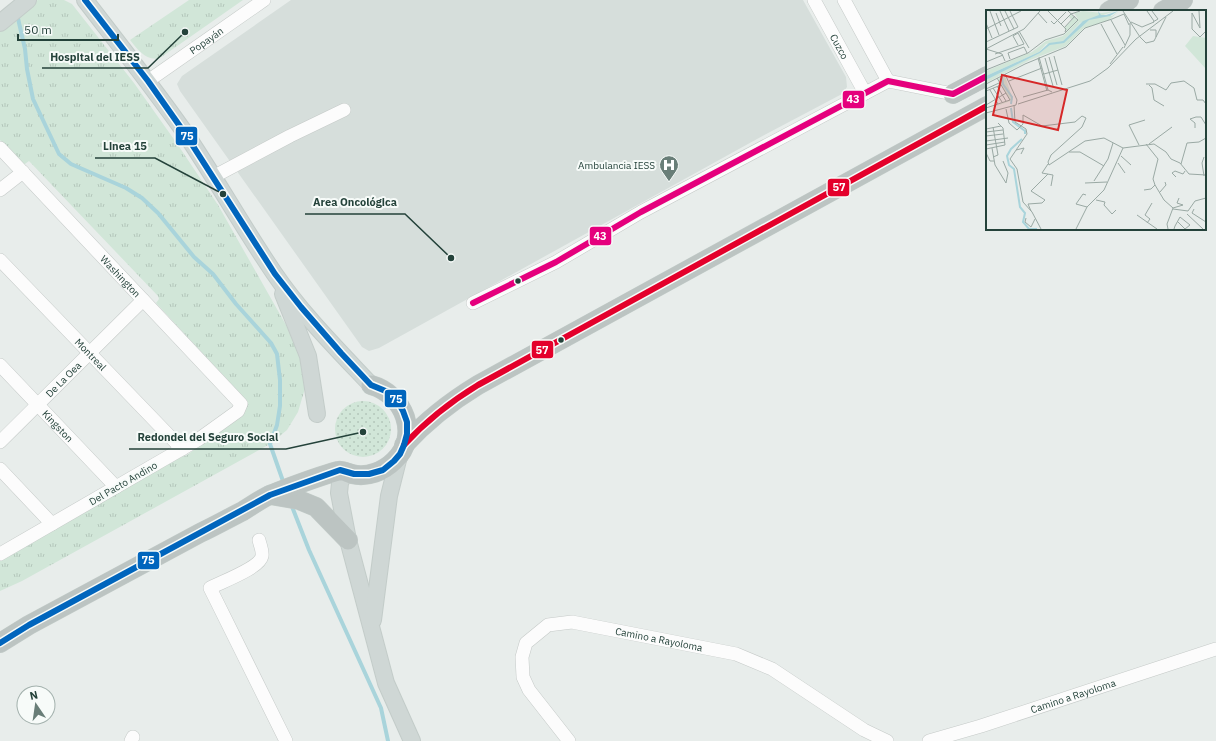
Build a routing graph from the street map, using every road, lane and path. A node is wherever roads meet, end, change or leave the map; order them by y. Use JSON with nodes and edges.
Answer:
{"nodes":[{"id":1,"x":84,"y":0,"type":"edge"},
{"id":2,"x":264,"y":0,"type":"edge"},
{"id":3,"x":814,"y":0,"type":"edge"},
{"id":4,"x":844,"y":0,"type":"edge"},
{"id":5,"x":1129,"y":0,"type":"edge"},
{"id":6,"x":1183,"y":0,"type":"edge"},
{"id":7,"x":27,"y":1,"type":"edge"},
{"id":8,"x":1111,"y":10,"type":"edge"},
{"id":9,"x":1165,"y":10,"type":"edge"},
{"id":10,"x":5,"y":19,"type":"edge"},
{"id":11,"x":986,"y":77,"type":"edge"},
{"id":12,"x":148,"y":81,"type":"junction"},
{"id":13,"x":888,"y":81,"type":"junction"},
{"id":14,"x":864,"y":93,"type":"junction"},
{"id":15,"x":953,"y":94,"type":"joint"},
{"id":16,"x":986,"y":107,"type":"edge"},
{"id":17,"x":344,"y":110,"type":"dead end"},
{"id":18,"x":0,"y":148,"type":"edge"},
{"id":19,"x":23,"y":172,"type":"junction"},
{"id":20,"x":213,"y":177,"type":"junction"},
{"id":21,"x":0,"y":190,"type":"edge"},
{"id":22,"x":0,"y":260,"type":"edge"},
{"id":23,"x":275,"y":274,"type":"junction"},
{"id":24,"x":143,"y":300,"type":"junction"},
{"id":25,"x":473,"y":304,"type":"dead end"},
{"id":26,"x":89,"y":353,"type":"junction"},
{"id":27,"x":0,"y":365,"type":"edge"},
{"id":28,"x":372,"y":385,"type":"joint"},
{"id":29,"x":241,"y":404,"type":"joint"},
{"id":30,"x":38,"y":405,"type":"junction"},
{"id":31,"x":318,"y":414,"type":"dead end"},
{"id":32,"x":0,"y":442,"type":"edge"},
{"id":33,"x":182,"y":449,"type":"junction"},
{"id":34,"x":401,"y":451,"type":"junction"},
{"id":35,"x":0,"y":469,"type":"edge"},
{"id":36,"x":342,"y":471,"type":"junction"},
{"id":37,"x":116,"y":487,"type":"junction"},
{"id":38,"x":270,"y":495,"type":"junction"},
{"id":39,"x":52,"y":524,"type":"junction"},
{"id":40,"x":259,"y":540,"type":"dead end"},
{"id":41,"x":348,"y":540,"type":"junction"},
{"id":42,"x":0,"y":554,"type":"edge"},
{"id":43,"x":372,"y":629,"type":"junction"},
{"id":44,"x":0,"y":643,"type":"edge"},
{"id":45,"x":1216,"y":649,"type":"edge"},
{"id":46,"x":286,"y":741,"type":"edge"},
{"id":47,"x":412,"y":741,"type":"edge"},
{"id":48,"x":569,"y":741,"type":"edge"},
{"id":49,"x":887,"y":741,"type":"edge"},
{"id":50,"x":930,"y":741,"type":"edge"}],
"edges":[{"from":1,"to":12,"type":"main road"},
{"from":2,"to":12,"type":"street","name":"Popayán"},
{"from":3,"to":14,"type":"street","name":"Cuzco"},
{"from":4,"to":13,"type":"street"},
{"from":5,"to":8,"type":"highway"},
{"from":6,"to":9,"type":"highway"},
{"from":7,"to":10,"type":"main road"},
{"from":11,"to":15,"type":"highway"},
{"from":12,"to":20,"type":"main road"},
{"from":13,"to":14,"type":"street"},
{"from":13,"to":15,"type":"street"},
{"from":14,"to":25,"type":"street"},
{"from":16,"to":34,"type":"highway"},
{"from":17,"to":20,"type":"street"},
{"from":18,"to":19,"type":"street","name":"Washington"},
{"from":19,"to":21,"type":"street"},
{"from":19,"to":24,"type":"street","name":"Washington"},
{"from":20,"to":23,"type":"main road"},
{"from":22,"to":26,"type":"street","name":"Montreal"},
{"from":23,"to":28,"type":"main road"},
{"from":23,"to":31,"type":"main road"},
{"from":24,"to":26,"type":"street","name":"De La Oea"},
{"from":24,"to":29,"type":"street","name":"Washington"},
{"from":26,"to":30,"type":"street","name":"De La Oea"},
{"from":26,"to":33,"type":"street","name":"Montreal"},
{"from":27,"to":30,"type":"street","name":"Kingston"},
{"from":28,"to":34,"type":"highway"},
{"from":29,"to":33,"type":"street","name":"Del Pacto Andino"},
{"from":30,"to":32,"type":"street","name":"De La Oea"},
{"from":30,"to":37,"type":"street","name":"Kingston"},
{"from":33,"to":37,"type":"street","name":"Del Pacto Andino"},
{"from":34,"to":36,"type":"highway"},
{"from":34,"to":43,"type":"main road"},
{"from":35,"to":39,"type":"street"},
{"from":36,"to":38,"type":"highway"},
{"from":36,"to":41,"type":"main road"},
{"from":37,"to":39,"type":"street","name":"Del Pacto Andino"},
{"from":38,"to":41,"type":"highway"},
{"from":38,"to":44,"type":"highway"},
{"from":39,"to":42,"type":"street","name":"Del Pacto Andino"},
{"from":40,"to":46,"type":"street"},
{"from":41,"to":43,"type":"main road"},
{"from":43,"to":47,"type":"main road"},
{"from":45,"to":50,"type":"street","name":"Camino a Rayoloma"},
{"from":48,"to":49,"type":"street","name":"Camino a Rayoloma"}]}
